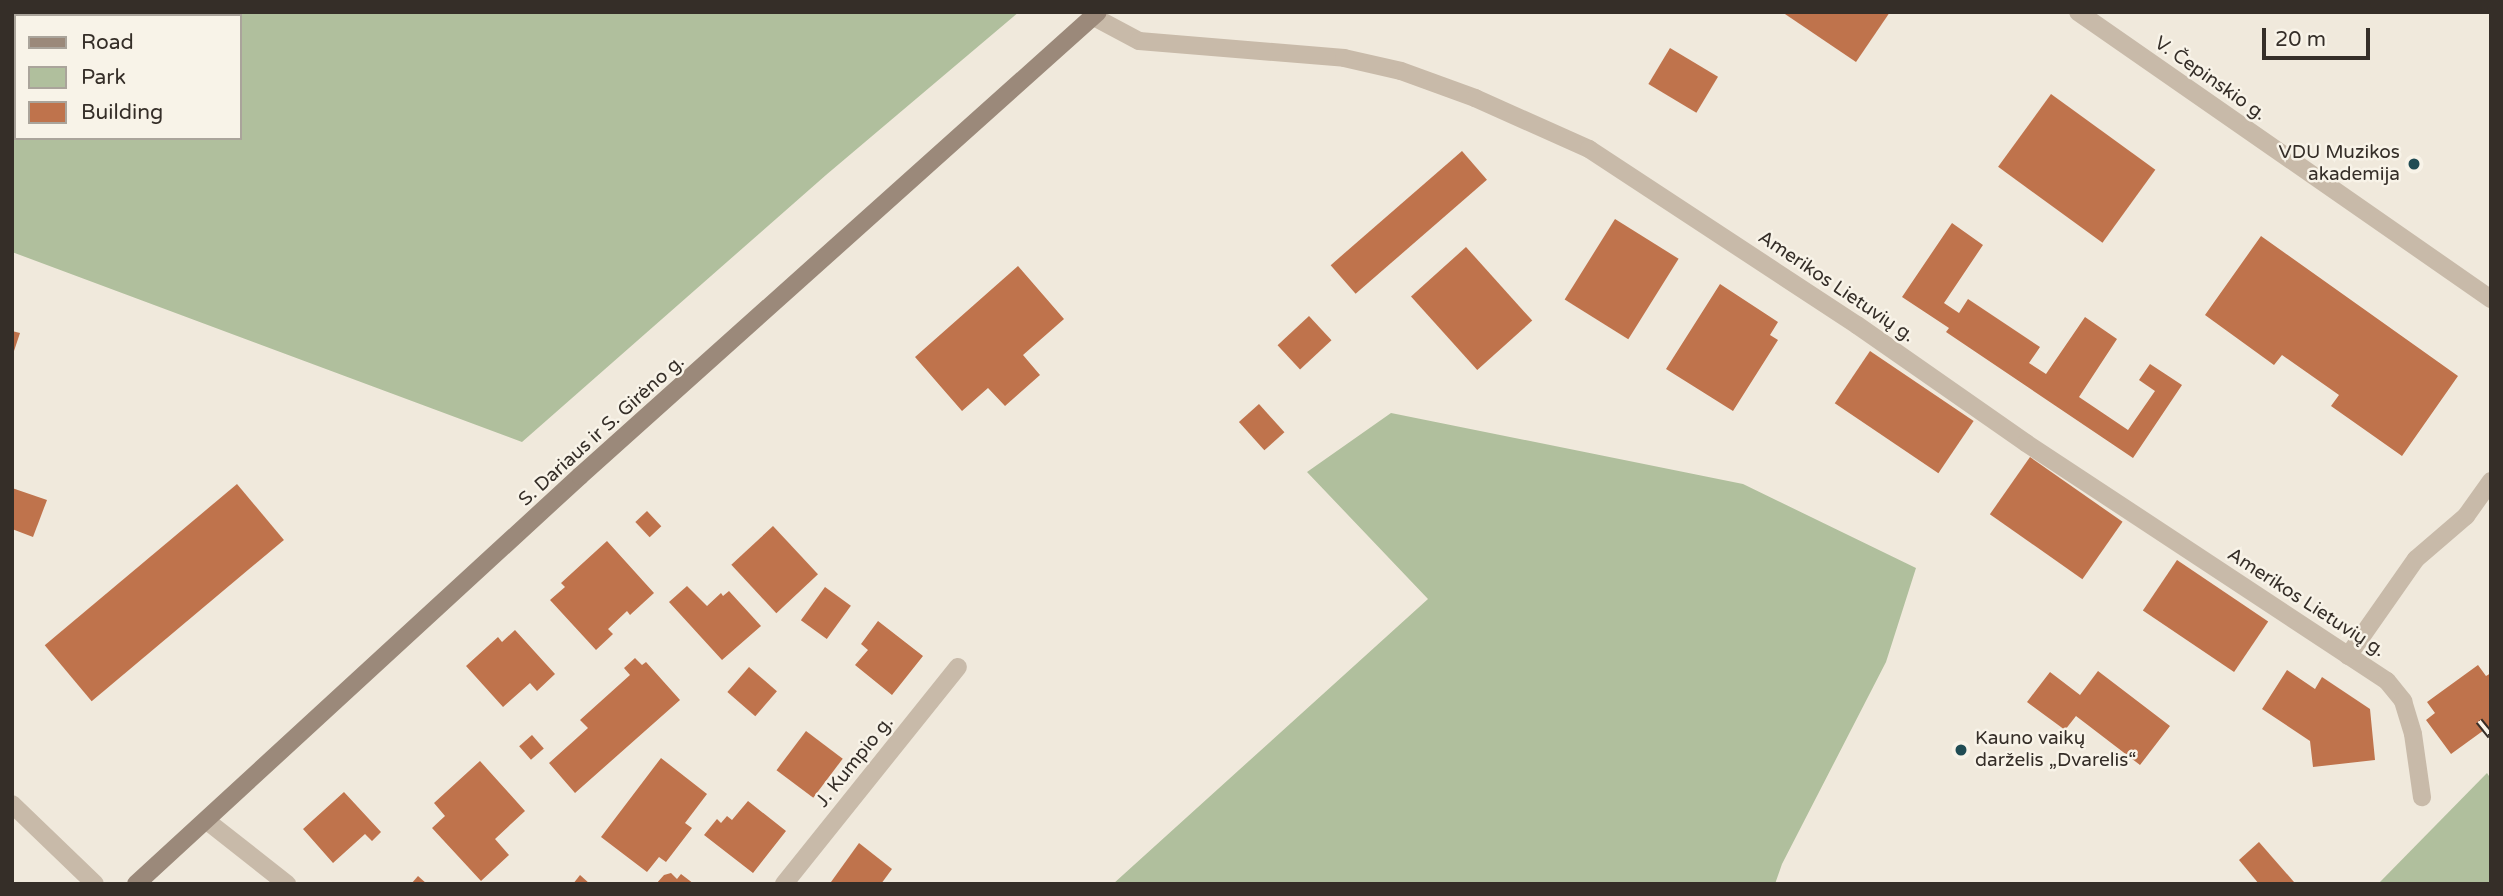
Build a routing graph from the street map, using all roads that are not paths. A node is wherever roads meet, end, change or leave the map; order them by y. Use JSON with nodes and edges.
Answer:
{"nodes":[{"id":1,"x":2077,"y":12,"type":"edge"},
{"id":2,"x":1096,"y":14,"type":"edge"},
{"id":3,"x":2491,"y":299,"type":"edge"},
{"id":4,"x":2491,"y":481,"type":"edge"},
{"id":5,"x":2348,"y":656,"type":"junction"},
{"id":6,"x":958,"y":667,"type":"dead end"},
{"id":7,"x":2422,"y":797,"type":"dead end"},
{"id":8,"x":12,"y":804,"type":"edge"},
{"id":9,"x":207,"y":821,"type":"junction"},
{"id":10,"x":95,"y":884,"type":"edge"},
{"id":11,"x":136,"y":884,"type":"edge"},
{"id":12,"x":287,"y":884,"type":"edge"},
{"id":13,"x":784,"y":884,"type":"edge"}],
"edges":[{"from":1,"to":3,"type":"street","name":"V. Čepinskio g."},
{"from":2,"to":5,"type":"street","name":"Amerikos Lietuvių g."},
{"from":2,"to":9,"type":"street","name":"S. Dariaus ir S. Girėno g."},
{"from":4,"to":5,"type":"street"},
{"from":5,"to":7,"type":"street","name":"Amerikos Lietuvių g."},
{"from":6,"to":13,"type":"street","name":"J. Kumpio g."},
{"from":8,"to":10,"type":"street"},
{"from":9,"to":11,"type":"street","name":"S. Dariaus ir S. Girėno g."},
{"from":9,"to":12,"type":"street"}]}
